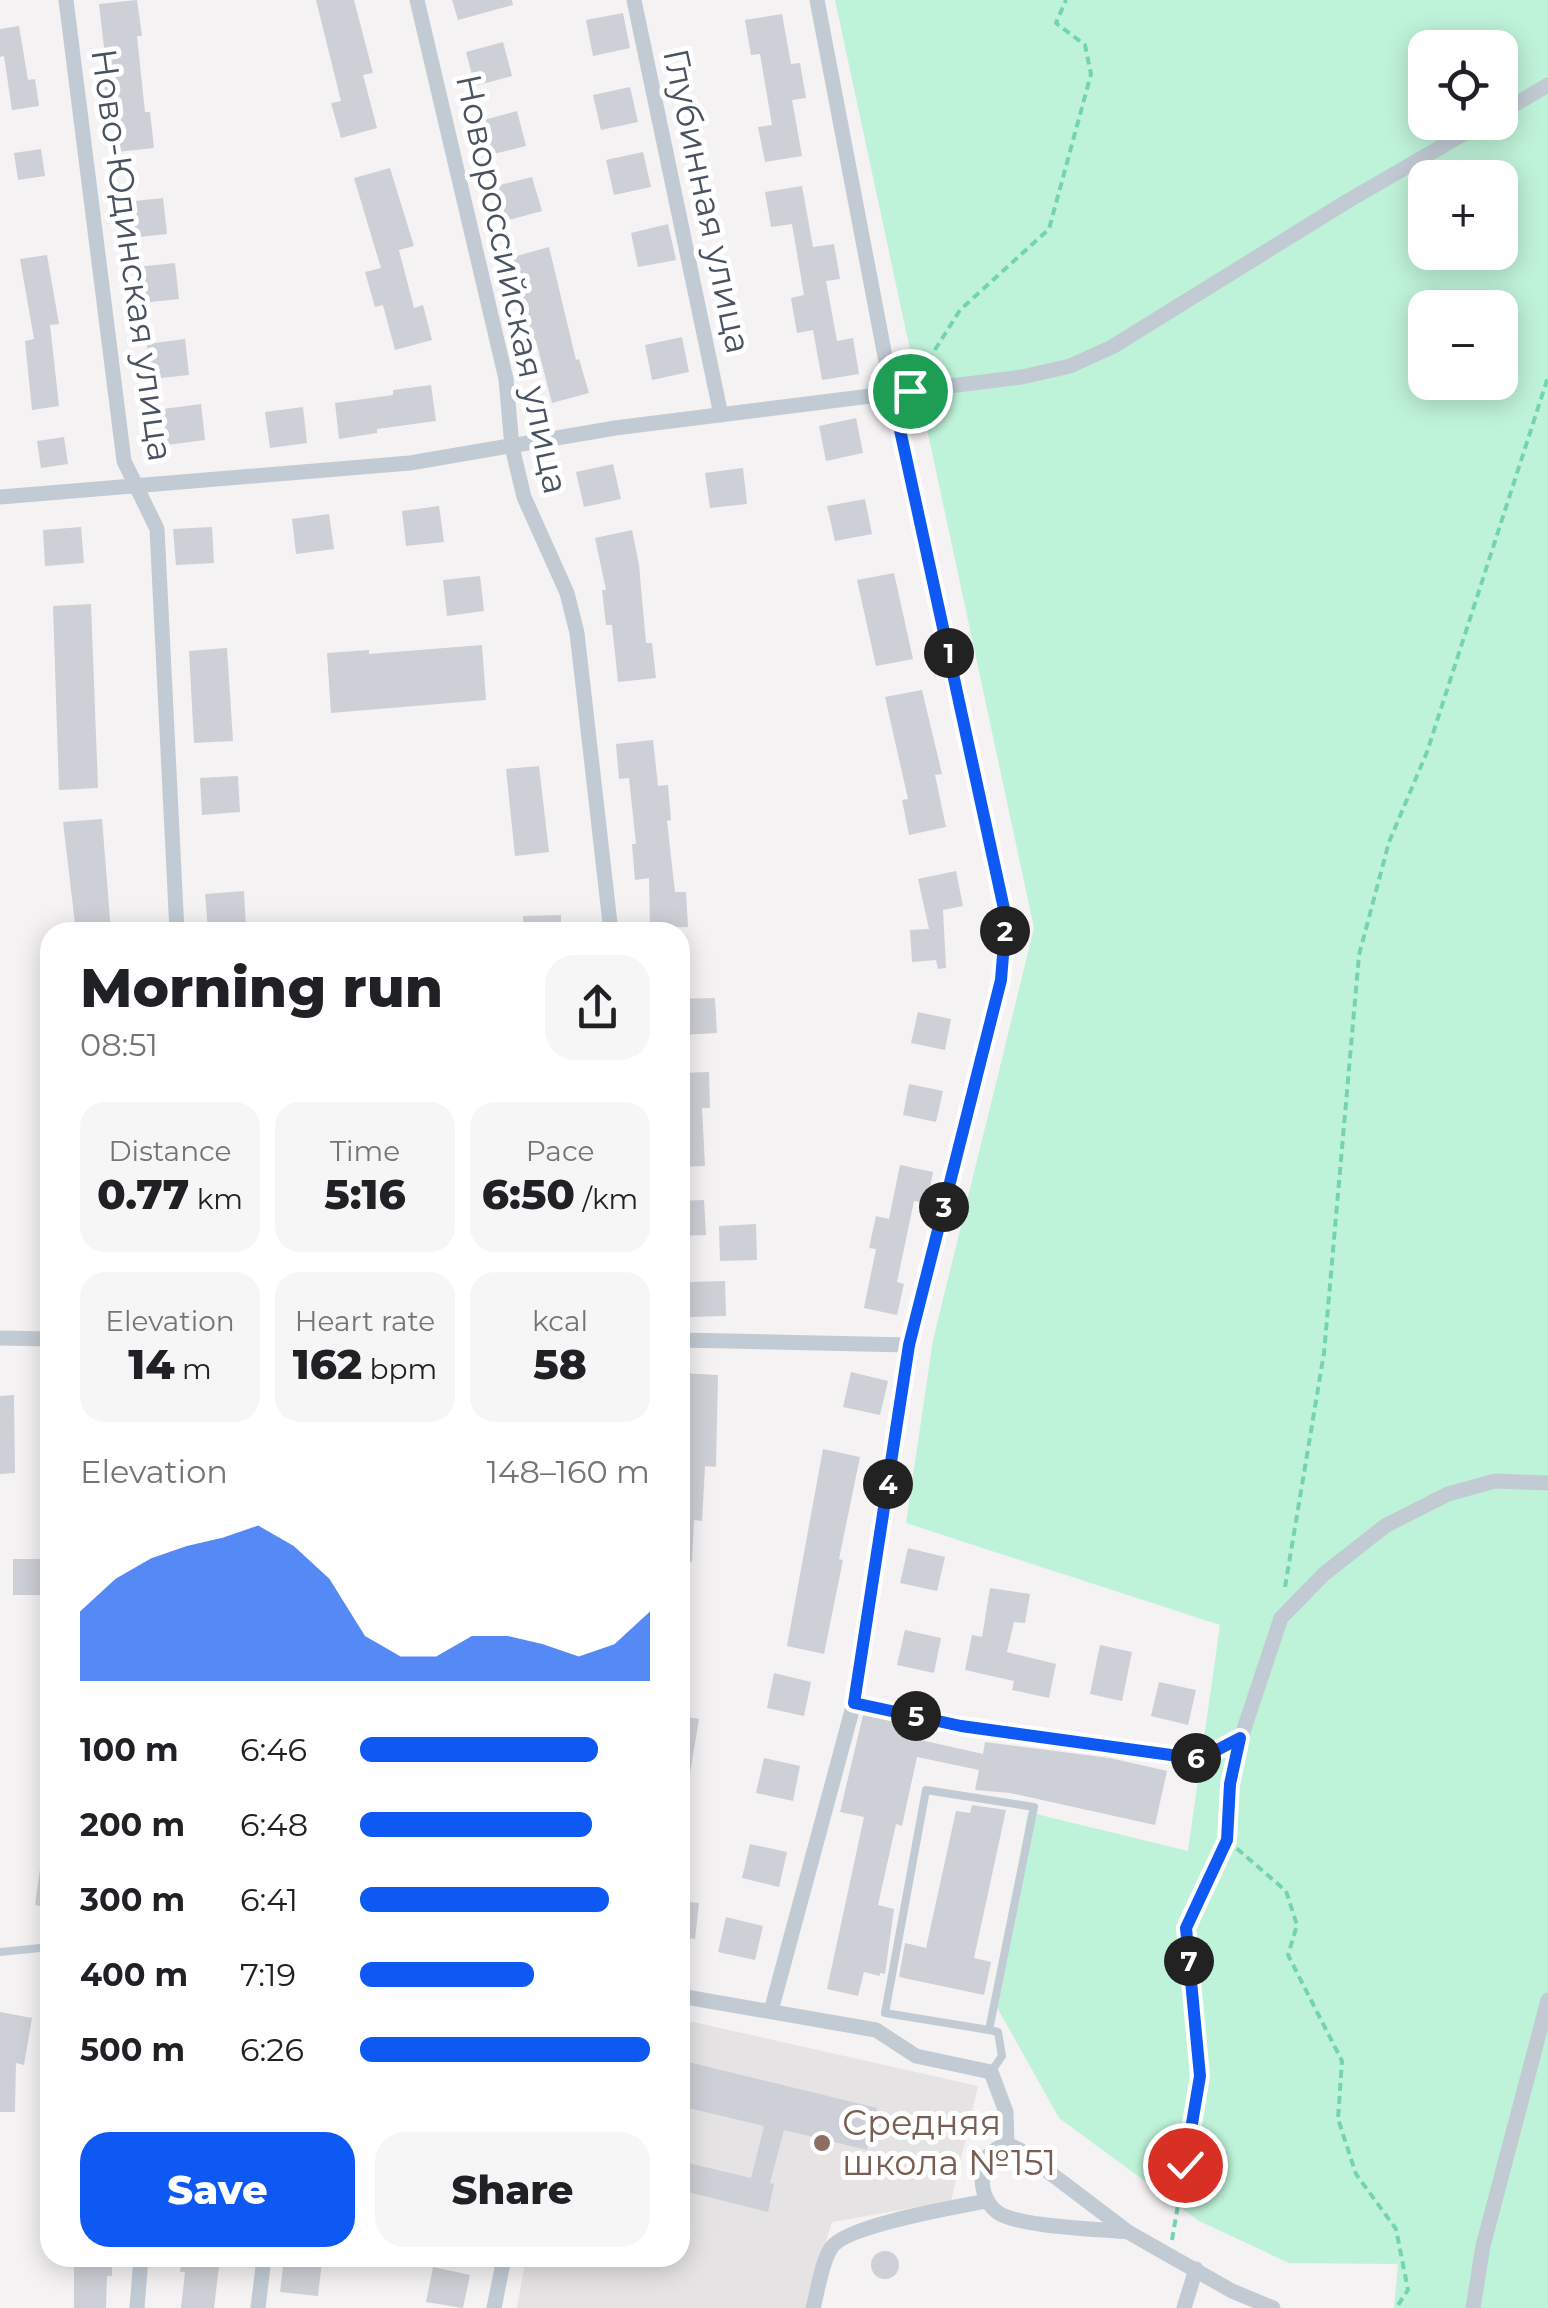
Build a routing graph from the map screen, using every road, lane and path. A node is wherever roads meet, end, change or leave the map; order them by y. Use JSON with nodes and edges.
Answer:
{"nodes":[{"id":1,"x":66,"y":0,"type":"edge"},
{"id":2,"x":417,"y":0,"type":"edge"},
{"id":3,"x":634,"y":0,"type":"edge"},
{"id":4,"x":817,"y":0,"type":"edge"},
{"id":5,"x":1066,"y":0,"type":"edge"},
{"id":6,"x":1548,"y":85,"type":"edge"},
{"id":7,"x":1518,"y":102,"type":"edge"},
{"id":8,"x":1453,"y":140,"type":"edge"},
{"id":9,"x":1548,"y":377,"type":"edge"},
{"id":10,"x":901,"y":392,"type":"junction"},
{"id":11,"x":721,"y":415,"type":"junction"},
{"id":12,"x":512,"y":447,"type":"junction"},
{"id":13,"x":134,"y":484,"type":"junction"},
{"id":14,"x":0,"y":497,"type":"edge"},
{"id":15,"x":177,"y":922,"type":"edge"},
{"id":16,"x":610,"y":922,"type":"edge"},
{"id":17,"x":0,"y":1338,"type":"edge"},
{"id":18,"x":40,"y":1339,"type":"edge"},
{"id":19,"x":690,"y":1340,"type":"edge"},
{"id":20,"x":909,"y":1345,"type":"junction"},
{"id":21,"x":1548,"y":1484,"type":"edge"},
{"id":22,"x":1281,"y":1618,"type":"junction"},
{"id":23,"x":854,"y":1703,"type":"junction"},
{"id":24,"x":961,"y":1726,"type":"joint"},
{"id":25,"x":1240,"y":1738,"type":"junction"},
{"id":26,"x":1227,"y":1840,"type":"junction"},
{"id":27,"x":40,"y":1948,"type":"edge"},
{"id":28,"x":0,"y":1952,"type":"edge"},
{"id":29,"x":690,"y":1998,"type":"edge"},
{"id":30,"x":1548,"y":2000,"type":"edge"},
{"id":31,"x":771,"y":2010,"type":"junction"},
{"id":32,"x":989,"y":2030,"type":"junction"},
{"id":33,"x":991,"y":2072,"type":"junction"},
{"id":34,"x":1007,"y":2144,"type":"junction"},
{"id":35,"x":987,"y":2201,"type":"junction"},
{"id":36,"x":1128,"y":2232,"type":"junction"},
{"id":37,"x":1170,"y":2255,"type":"junction"},
{"id":38,"x":140,"y":2267,"type":"edge"},
{"id":39,"x":263,"y":2267,"type":"edge"},
{"id":40,"x":502,"y":2267,"type":"edge"},
{"id":41,"x":1196,"y":2268,"type":"junction"},
{"id":42,"x":138,"y":2308,"type":"edge"},
{"id":43,"x":258,"y":2308,"type":"edge"},
{"id":44,"x":494,"y":2308,"type":"edge"},
{"id":45,"x":813,"y":2308,"type":"edge"},
{"id":46,"x":1184,"y":2308,"type":"edge"},
{"id":47,"x":1273,"y":2308,"type":"edge"},
{"id":48,"x":1396,"y":2308,"type":"edge"},
{"id":49,"x":1473,"y":2308,"type":"edge"}],
"edges":[{"from":1,"to":13,"type":"street","name":"Ново-Юдинская улица"},
{"from":2,"to":12,"type":"street","name":"Новороссийская улица"},
{"from":3,"to":11,"type":"street","name":"Глубинная улица"},
{"from":4,"to":10,"type":"street"},
{"from":5,"to":10,"type":"path"},
{"from":6,"to":7,"type":"street"},
{"from":8,"to":10,"type":"street"},
{"from":9,"to":22,"type":"path"},
{"from":10,"to":11,"type":"street"},
{"from":10,"to":20,"type":"street"},
{"from":11,"to":12,"type":"street"},
{"from":12,"to":13,"type":"street"},
{"from":12,"to":16,"type":"street","name":"Новороссийская улица"},
{"from":13,"to":14,"type":"street"},
{"from":13,"to":15,"type":"street","name":"Ново-Юдинская улица"},
{"from":17,"to":18,"type":"street"},
{"from":19,"to":20,"type":"street"},
{"from":20,"to":23,"type":"street"},
{"from":21,"to":22,"type":"street"},
{"from":22,"to":25,"type":"street"},
{"from":23,"to":24,"type":"path"},
{"from":23,"to":31,"type":"street"},
{"from":24,"to":25,"type":"street"},
{"from":25,"to":26,"type":"path"},
{"from":26,"to":37,"type":"path"},
{"from":26,"to":48,"type":"path"},
{"from":27,"to":28,"type":"lane"},
{"from":29,"to":31,"type":"street"},
{"from":30,"to":49,"type":"street"},
{"from":31,"to":33,"type":"street"},
{"from":32,"to":32,"type":"lane"},
{"from":32,"to":33,"type":"lane"},
{"from":33,"to":34,"type":"street"},
{"from":34,"to":35,"type":"street"},
{"from":34,"to":36,"type":"street"},
{"from":35,"to":36,"type":"street"},
{"from":35,"to":45,"type":"street"},
{"from":36,"to":37,"type":"street"},
{"from":37,"to":41,"type":"street"},
{"from":38,"to":42,"type":"street"},
{"from":39,"to":43,"type":"street"},
{"from":40,"to":44,"type":"street"},
{"from":41,"to":46,"type":"street"},
{"from":41,"to":47,"type":"street"}]}
